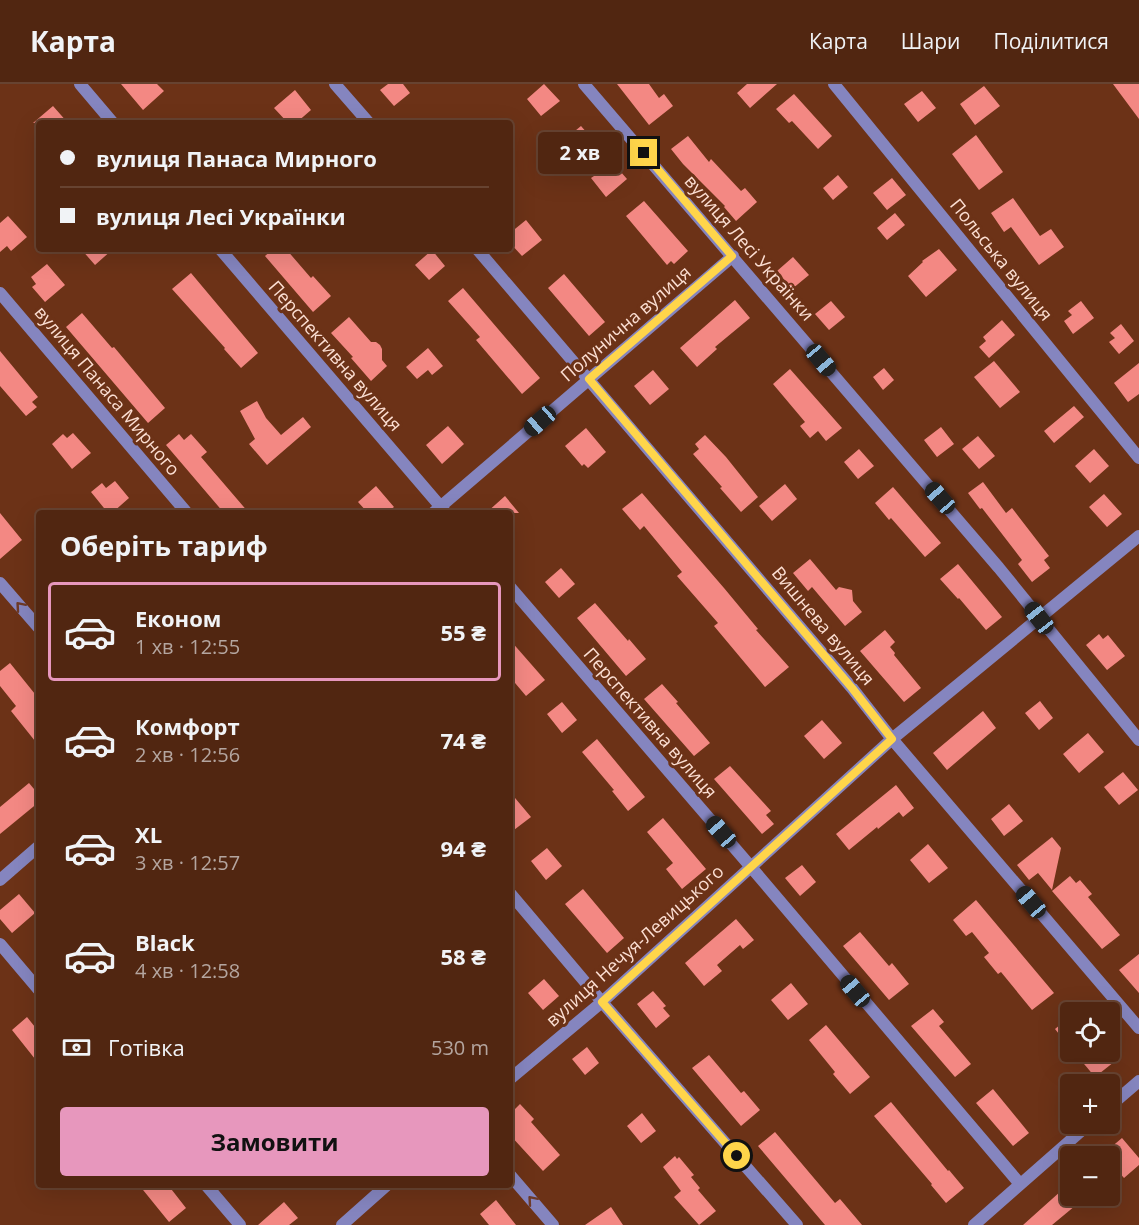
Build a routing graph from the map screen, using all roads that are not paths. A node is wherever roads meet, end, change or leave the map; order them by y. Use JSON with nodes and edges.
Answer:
{"nodes":[{"id":1,"x":80,"y":84,"type":"edge"},
{"id":2,"x":335,"y":84,"type":"edge"},
{"id":3,"x":584,"y":84,"type":"edge"},
{"id":4,"x":834,"y":84,"type":"edge"},
{"id":5,"x":110,"y":120,"type":"edge"},
{"id":6,"x":366,"y":120,"type":"edge"},
{"id":7,"x":223,"y":252,"type":"edge"},
{"id":8,"x":480,"y":252,"type":"edge"},
{"id":9,"x":732,"y":256,"type":"junction"},
{"id":10,"x":0,"y":293,"type":"edge"},
{"id":11,"x":589,"y":379,"type":"junction"},
{"id":12,"x":1139,"y":458,"type":"edge"},
{"id":13,"x":184,"y":510,"type":"edge"},
{"id":14,"x":439,"y":510,"type":"edge"},
{"id":15,"x":441,"y":510,"type":"edge"},
{"id":16,"x":1139,"y":536,"type":"edge"},
{"id":17,"x":0,"y":583,"type":"edge"},
{"id":18,"x":513,"y":590,"type":"edge"},
{"id":19,"x":1039,"y":618,"type":"junction"},
{"id":20,"x":36,"y":625,"type":"edge"},
{"id":21,"x":892,"y":739,"type":"junction"},
{"id":22,"x":1139,"y":740,"type":"edge"},
{"id":23,"x":36,"y":849,"type":"edge"},
{"id":24,"x":751,"y":867,"type":"junction"},
{"id":25,"x":0,"y":880,"type":"edge"},
{"id":26,"x":513,"y":897,"type":"edge"},
{"id":27,"x":0,"y":944,"type":"edge"},
{"id":28,"x":36,"y":986,"type":"edge"},
{"id":29,"x":602,"y":1002,"type":"junction"},
{"id":30,"x":1139,"y":1028,"type":"edge"},
{"id":31,"x":513,"y":1076,"type":"edge"},
{"id":32,"x":1139,"y":1081,"type":"edge"},
{"id":33,"x":1120,"y":1097,"type":"edge"},
{"id":34,"x":1078,"y":1134,"type":"edge"},
{"id":35,"x":513,"y":1179,"type":"edge"},
{"id":36,"x":1020,"y":1184,"type":"junction"},
{"id":37,"x":209,"y":1188,"type":"edge"},
{"id":38,"x":384,"y":1188,"type":"edge"},
{"id":39,"x":240,"y":1225,"type":"edge"},
{"id":40,"x":342,"y":1225,"type":"edge"},
{"id":41,"x":553,"y":1225,"type":"edge"},
{"id":42,"x":797,"y":1225,"type":"edge"},
{"id":43,"x":974,"y":1225,"type":"edge"}],
"edges":[{"from":1,"to":5,"type":"street"},
{"from":2,"to":6,"type":"street"},
{"from":3,"to":9,"type":"street","name":"вулиця Лесі Українки"},
{"from":4,"to":12,"type":"street","name":"Польська вулиця"},
{"from":7,"to":14,"type":"street","name":"Перспективна вулиця"},
{"from":8,"to":11,"type":"street","name":"Вишнева вулиця"},
{"from":9,"to":11,"type":"street","name":"Полунична вулиця"},
{"from":9,"to":19,"type":"street","name":"вулиця Лесі Українки"},
{"from":10,"to":13,"type":"street","name":"вулиця Панаса Мирного"},
{"from":11,"to":15,"type":"street","name":"Полунична вулиця"},
{"from":11,"to":21,"type":"street","name":"Вишнева вулиця"},
{"from":16,"to":19,"type":"street","name":"вулиця Нечуя-Левицького"},
{"from":20,"to":17,"type":"street","one_way":true},
{"from":18,"to":24,"type":"street","name":"Перспективна вулиця"},
{"from":19,"to":21,"type":"street","name":"вулиця Нечуя-Левицького"},
{"from":19,"to":22,"type":"street","name":"вулиця Лесі Українки"},
{"from":21,"to":24,"type":"street","name":"вулиця Нечуя-Левицького"},
{"from":21,"to":30,"type":"street","name":"Вишнева вулиця"},
{"from":23,"to":25,"type":"street"},
{"from":24,"to":29,"type":"street","name":"вулиця Нечуя-Левицького"},
{"from":24,"to":36,"type":"street","name":"Перспективна вулиця"},
{"from":26,"to":29,"type":"street"},
{"from":27,"to":28,"type":"street"},
{"from":29,"to":31,"type":"street","name":"вулиця Нечуя-Левицького"},
{"from":29,"to":42,"type":"street"},
{"from":32,"to":33,"type":"street"},
{"from":34,"to":36,"type":"street"},
{"from":41,"to":35,"type":"street","one_way":true},
{"from":36,"to":43,"type":"street"},
{"from":37,"to":39,"type":"street"},
{"from":38,"to":40,"type":"street"}]}
